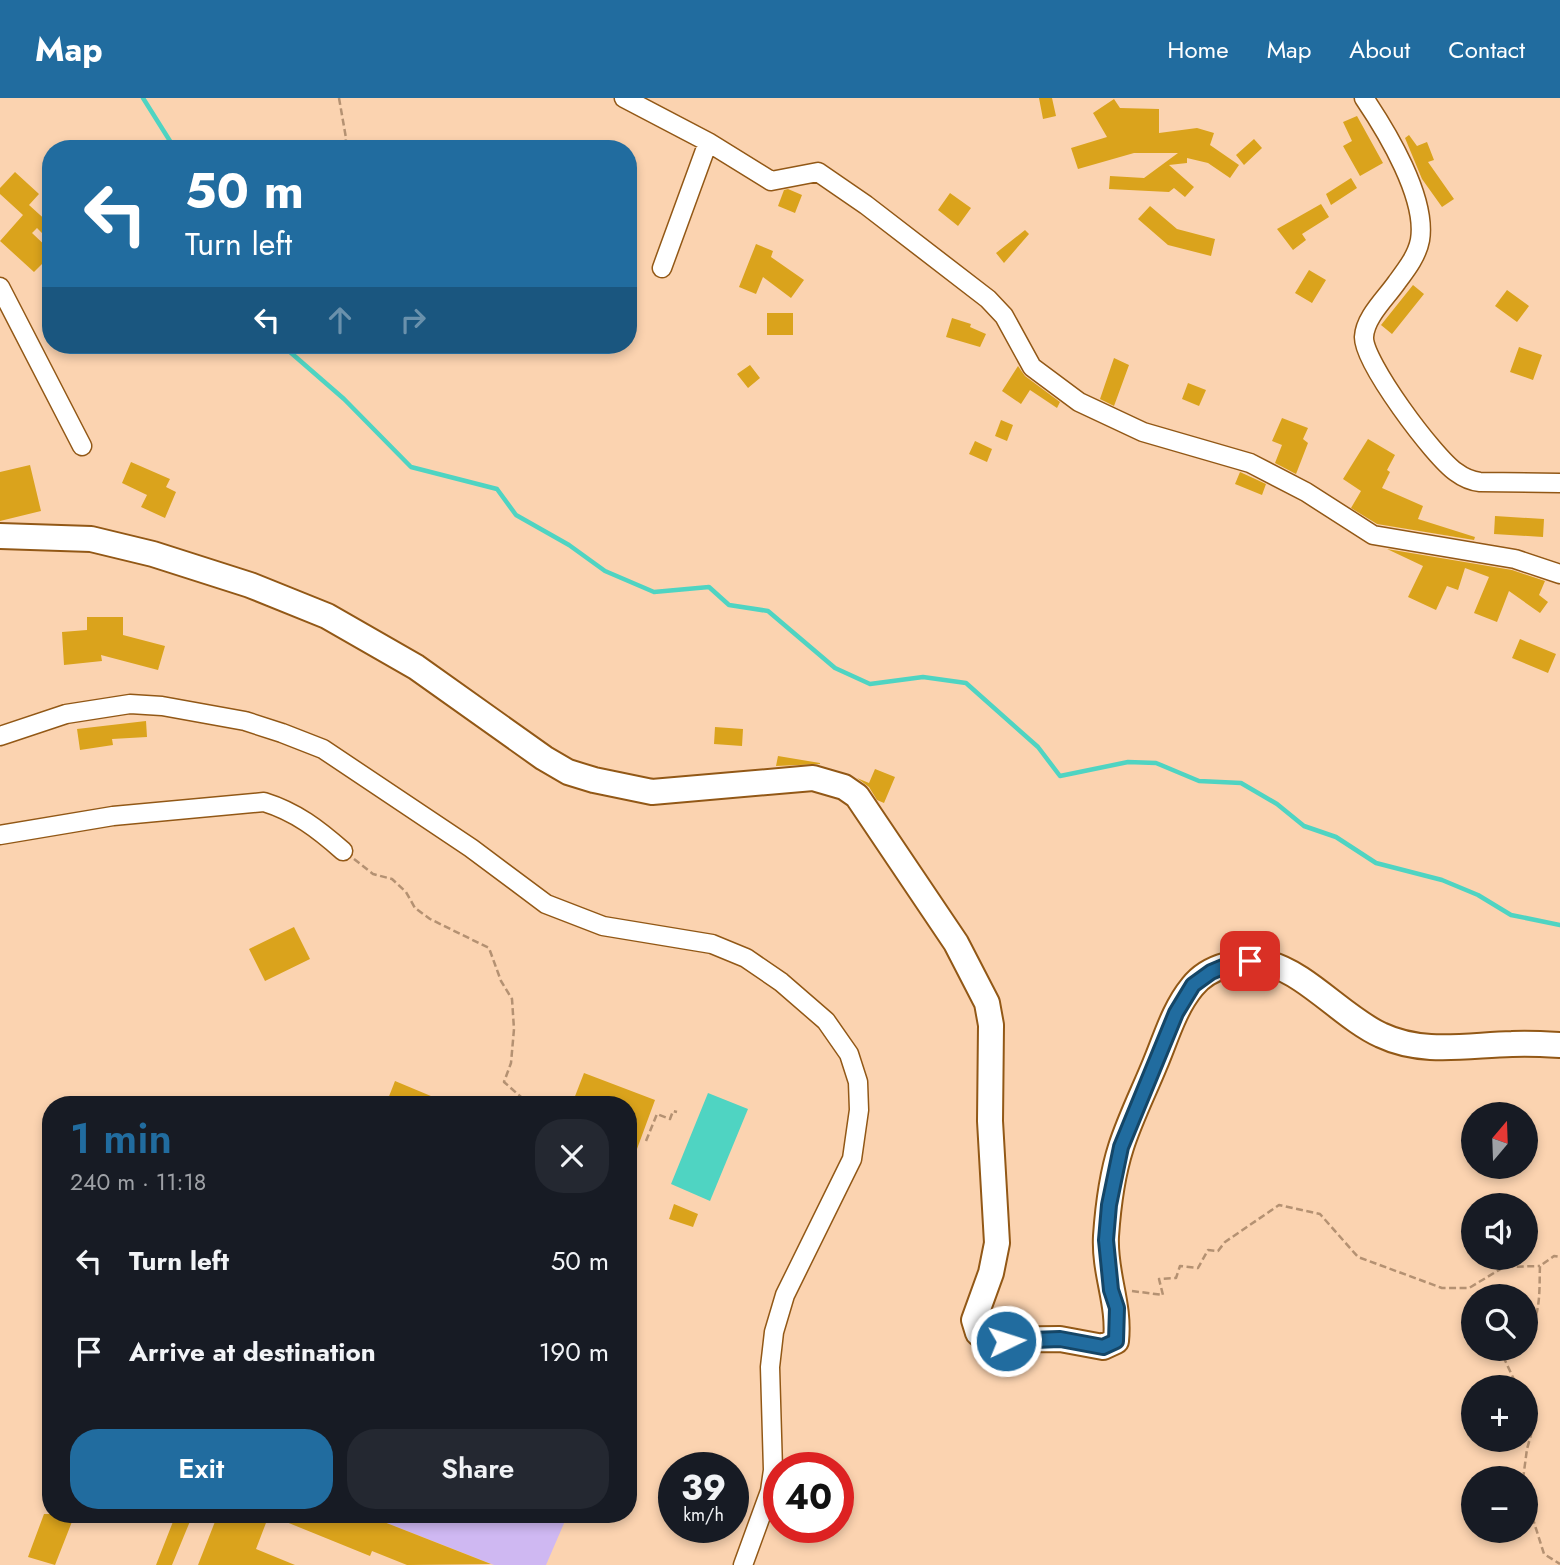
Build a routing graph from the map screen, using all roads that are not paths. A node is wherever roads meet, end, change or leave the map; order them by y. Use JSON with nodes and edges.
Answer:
{"nodes":[{"id":1,"x":624,"y":98,"type":"edge"},
{"id":2,"x":1364,"y":98,"type":"edge"},
{"id":3,"x":708,"y":142,"type":"junction"},
{"id":4,"x":662,"y":268,"type":"dead end"},
{"id":5,"x":0,"y":287,"type":"edge"},
{"id":6,"x":82,"y":446,"type":"dead end"},
{"id":7,"x":1560,"y":483,"type":"edge"},
{"id":8,"x":0,"y":536,"type":"edge"},
{"id":9,"x":1560,"y":574,"type":"edge"},
{"id":10,"x":0,"y":736,"type":"edge"},
{"id":11,"x":0,"y":835,"type":"edge"},
{"id":12,"x":343,"y":851,"type":"road end"},
{"id":13,"x":1560,"y":1045,"type":"edge"},
{"id":14,"x":743,"y":1565,"type":"edge"}],
"edges":[{"from":1,"to":3,"type":"street"},
{"from":2,"to":7,"type":"street"},
{"from":3,"to":4,"type":"street"},
{"from":3,"to":9,"type":"street"},
{"from":5,"to":6,"type":"street"},
{"from":8,"to":13,"type":"street"},
{"from":10,"to":14,"type":"street"},
{"from":11,"to":12,"type":"street"}]}
